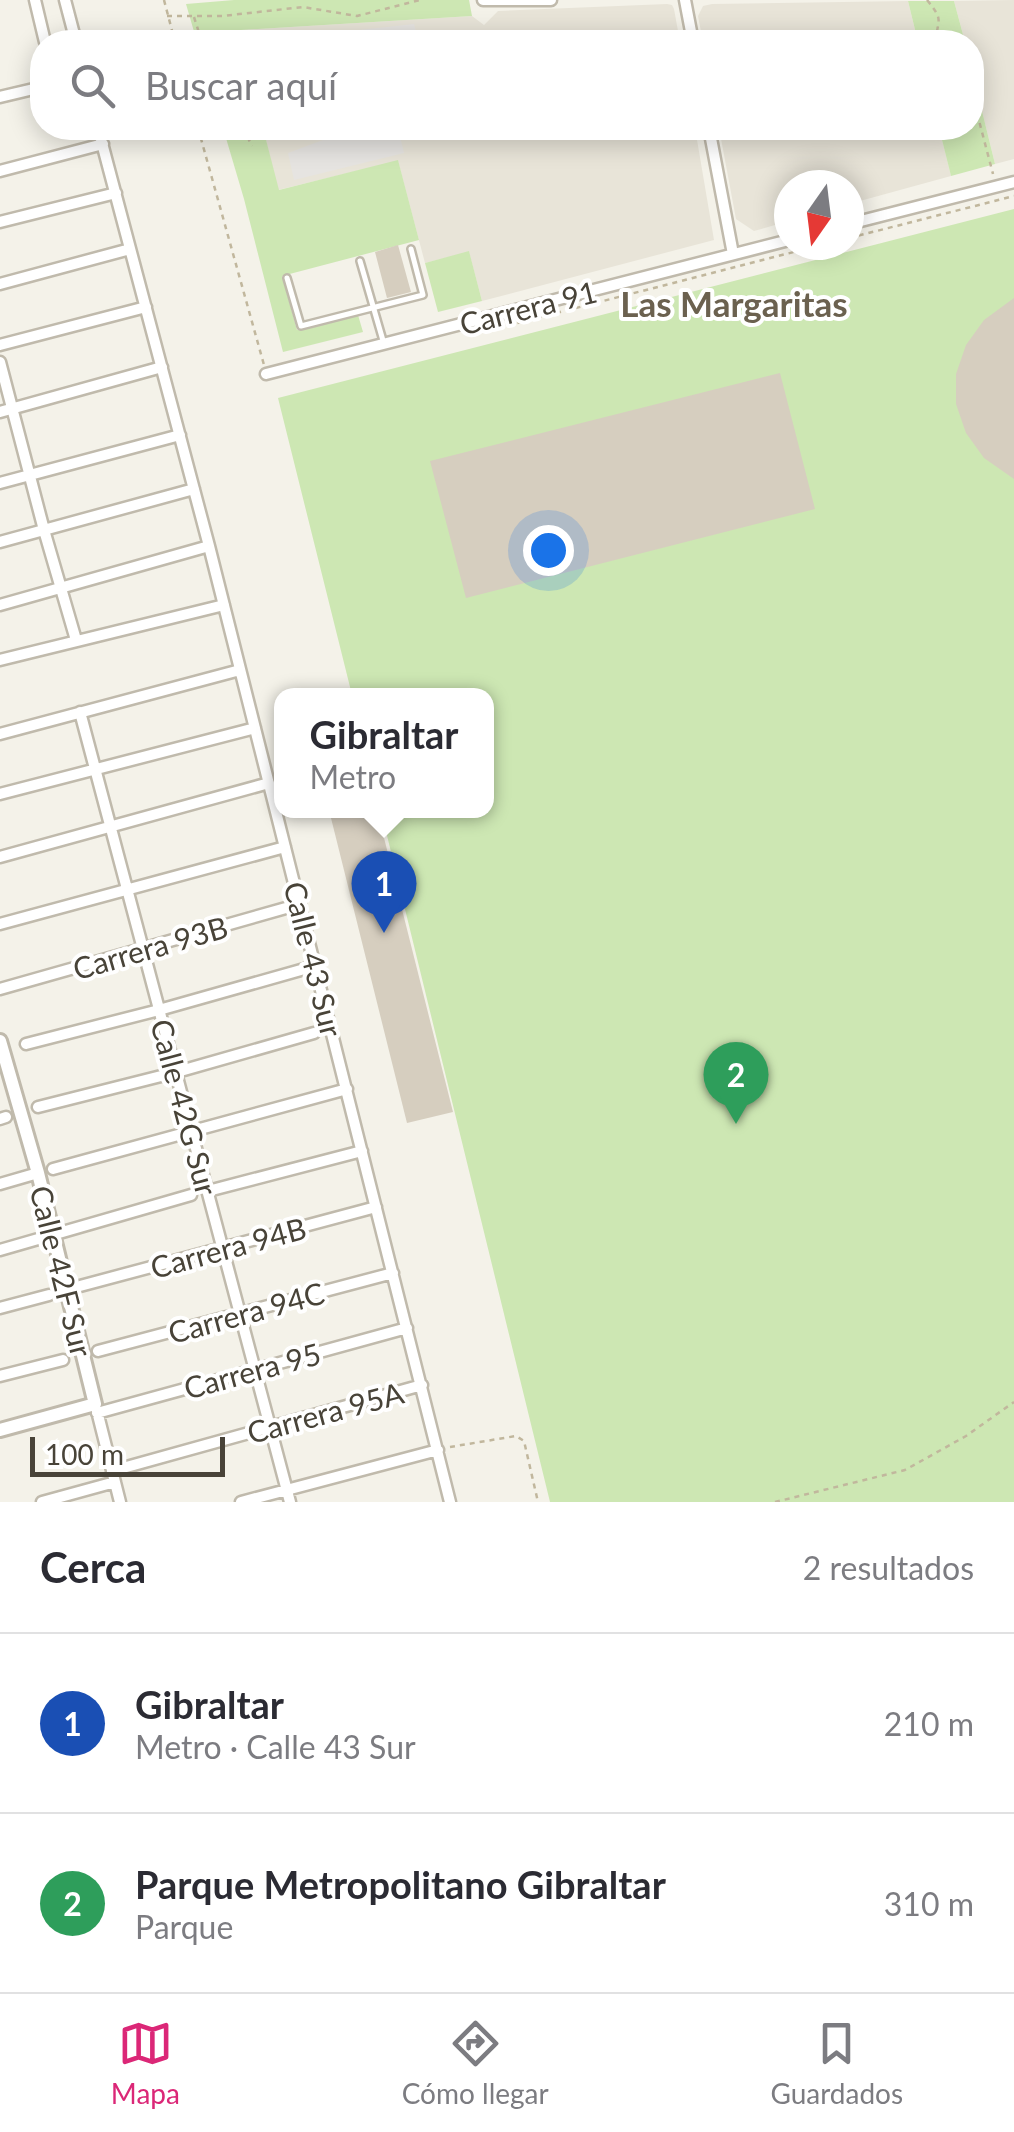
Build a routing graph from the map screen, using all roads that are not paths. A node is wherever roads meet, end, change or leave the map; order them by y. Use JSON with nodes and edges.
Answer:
{"nodes":[{"id":1,"x":35,"y":0,"type":"edge"},
{"id":2,"x":64,"y":0,"type":"edge"},
{"id":3,"x":550,"y":0,"type":"edge"},
{"id":4,"x":685,"y":0,"type":"edge"},
{"id":5,"x":483,"y":1,"type":"edge"},
{"id":6,"x":43,"y":30,"type":"edge"},
{"id":7,"x":73,"y":30,"type":"edge"},
{"id":8,"x":691,"y":30,"type":"edge"},
{"id":9,"x":30,"y":90,"type":"edge"},
{"id":10,"x":0,"y":97,"type":"edge"},
{"id":11,"x":102,"y":140,"type":"edge"},
{"id":12,"x":711,"y":140,"type":"edge"},
{"id":13,"x":103,"y":144,"type":"junction"},
{"id":14,"x":0,"y":170,"type":"edge"},
{"id":15,"x":1014,"y":182,"type":"edge"},
{"id":16,"x":116,"y":193,"type":"junction"},
{"id":17,"x":864,"y":220,"type":"edge"},
{"id":18,"x":0,"y":222,"type":"edge"},
{"id":19,"x":774,"y":244,"type":"edge"},
{"id":20,"x":130,"y":248,"type":"junction"},
{"id":21,"x":411,"y":249,"type":"dead end"},
{"id":22,"x":733,"y":254,"type":"junction"},
{"id":23,"x":360,"y":261,"type":"dead end"},
{"id":24,"x":287,"y":278,"type":"dead end"},
{"id":25,"x":0,"y":284,"type":"edge"},
{"id":26,"x":146,"y":307,"type":"junction"},
{"id":27,"x":373,"y":308,"type":"junction"},
{"id":28,"x":384,"y":344,"type":"junction"},
{"id":29,"x":0,"y":346,"type":"edge"},
{"id":30,"x":0,"y":362,"type":"edge"},
{"id":31,"x":162,"y":368,"type":"junction"},
{"id":32,"x":266,"y":374,"type":"road end"},
{"id":33,"x":13,"y":408,"type":"junction"},
{"id":34,"x":0,"y":412,"type":"edge"},
{"id":35,"x":180,"y":435,"type":"junction"},
{"id":36,"x":29,"y":476,"type":"junction"},
{"id":37,"x":0,"y":483,"type":"edge"},
{"id":38,"x":194,"y":489,"type":"junction"},
{"id":39,"x":44,"y":530,"type":"junction"},
{"id":40,"x":0,"y":542,"type":"edge"},
{"id":41,"x":209,"y":546,"type":"junction"},
{"id":42,"x":61,"y":588,"type":"junction"},
{"id":43,"x":0,"y":605,"type":"edge"},
{"id":44,"x":224,"y":605,"type":"junction"},
{"id":45,"x":76,"y":640,"type":"junction"},
{"id":46,"x":0,"y":660,"type":"edge"},
{"id":47,"x":240,"y":670,"type":"junction"},
{"id":48,"x":80,"y":712,"type":"junction"},
{"id":49,"x":255,"y":728,"type":"junction"},
{"id":50,"x":0,"y":734,"type":"edge"},
{"id":51,"x":95,"y":770,"type":"junction"},
{"id":52,"x":269,"y":784,"type":"junction"},
{"id":53,"x":0,"y":794,"type":"edge"},
{"id":54,"x":274,"y":804,"type":"edge"},
{"id":55,"x":278,"y":818,"type":"edge"},
{"id":56,"x":110,"y":827,"type":"junction"},
{"id":57,"x":285,"y":847,"type":"junction"},
{"id":58,"x":0,"y":857,"type":"edge"},
{"id":59,"x":126,"y":890,"type":"junction"},
{"id":60,"x":300,"y":904,"type":"junction"},
{"id":61,"x":0,"y":924,"type":"edge"},
{"id":62,"x":141,"y":949,"type":"junction"},
{"id":63,"x":314,"y":966,"type":"junction"},
{"id":64,"x":0,"y":989,"type":"edge"},
{"id":65,"x":159,"y":1010,"type":"junction"},
{"id":66,"x":314,"y":1033,"type":"dead end"},
{"id":67,"x":0,"y":1041,"type":"edge"},
{"id":68,"x":26,"y":1044,"type":"dead end"},
{"id":69,"x":176,"y":1072,"type":"junction"},
{"id":70,"x":346,"y":1089,"type":"junction"},
{"id":71,"x":38,"y":1108,"type":"dead end"},
{"id":72,"x":192,"y":1132,"type":"junction"},
{"id":73,"x":362,"y":1152,"type":"junction"},
{"id":74,"x":53,"y":1169,"type":"dead end"},
{"id":75,"x":38,"y":1173,"type":"junction"},
{"id":76,"x":0,"y":1184,"type":"edge"},
{"id":77,"x":208,"y":1191,"type":"junction"},
{"id":78,"x":191,"y":1195,"type":"dead end"},
{"id":79,"x":376,"y":1207,"type":"junction"},
{"id":80,"x":53,"y":1235,"type":"junction"},
{"id":81,"x":223,"y":1249,"type":"junction"},
{"id":82,"x":0,"y":1250,"type":"edge"},
{"id":83,"x":393,"y":1273,"type":"junction"},
{"id":84,"x":80,"y":1286,"type":"dead end"},
{"id":85,"x":48,"y":1295,"type":"dead end"},
{"id":86,"x":0,"y":1308,"type":"edge"},
{"id":87,"x":239,"y":1314,"type":"junction"},
{"id":88,"x":407,"y":1328,"type":"junction"},
{"id":89,"x":98,"y":1350,"type":"dead end"},
{"id":90,"x":63,"y":1360,"type":"dead end"},
{"id":91,"x":254,"y":1370,"type":"junction"},
{"id":92,"x":0,"y":1376,"type":"edge"},
{"id":93,"x":422,"y":1385,"type":"junction"},
{"id":94,"x":96,"y":1408,"type":"junction"},
{"id":95,"x":270,"y":1427,"type":"junction"},
{"id":96,"x":0,"y":1430,"type":"edge"},
{"id":97,"x":443,"y":1450,"type":"junction"},
{"id":98,"x":113,"y":1476,"type":"junction"},
{"id":99,"x":288,"y":1496,"type":"edge"},
{"id":100,"x":42,"y":1502,"type":"edge"},
{"id":101,"x":120,"y":1502,"type":"edge"},
{"id":102,"x":240,"y":1502,"type":"edge"},
{"id":103,"x":450,"y":1502,"type":"edge"}],
"edges":[{"from":1,"to":6,"type":"street"},
{"from":2,"to":7,"type":"street"},
{"from":3,"to":5,"type":"street"},
{"from":4,"to":8,"type":"street"},
{"from":9,"to":10,"type":"street"},
{"from":11,"to":13,"type":"street","name":"Calle 43 Sur"},
{"from":12,"to":22,"type":"street"},
{"from":13,"to":14,"type":"street"},
{"from":13,"to":16,"type":"street","name":"Calle 43 Sur"},
{"from":15,"to":17,"type":"street"},
{"from":16,"to":18,"type":"street"},
{"from":16,"to":20,"type":"street","name":"Calle 43 Sur"},
{"from":19,"to":22,"type":"street","name":"Carrera 91"},
{"from":20,"to":25,"type":"street"},
{"from":20,"to":26,"type":"street","name":"Calle 43 Sur"},
{"from":21,"to":27,"type":"lane"},
{"from":22,"to":28,"type":"street","name":"Carrera 91"},
{"from":23,"to":27,"type":"lane"},
{"from":24,"to":27,"type":"lane"},
{"from":26,"to":29,"type":"street"},
{"from":26,"to":31,"type":"street","name":"Calle 43 Sur"},
{"from":27,"to":28,"type":"lane"},
{"from":28,"to":32,"type":"street","name":"Carrera 91"},
{"from":30,"to":33,"type":"street"},
{"from":31,"to":33,"type":"street"},
{"from":31,"to":35,"type":"street","name":"Calle 43 Sur"},
{"from":33,"to":34,"type":"street"},
{"from":33,"to":36,"type":"street"},
{"from":35,"to":36,"type":"street"},
{"from":35,"to":38,"type":"street","name":"Calle 43 Sur"},
{"from":36,"to":37,"type":"street"},
{"from":36,"to":39,"type":"street"},
{"from":38,"to":39,"type":"street"},
{"from":38,"to":41,"type":"street","name":"Calle 43 Sur"},
{"from":39,"to":40,"type":"street"},
{"from":39,"to":42,"type":"street"},
{"from":41,"to":42,"type":"street"},
{"from":41,"to":44,"type":"street","name":"Calle 43 Sur"},
{"from":42,"to":43,"type":"street"},
{"from":42,"to":45,"type":"street"},
{"from":44,"to":45,"type":"street"},
{"from":44,"to":47,"type":"street","name":"Calle 43 Sur"},
{"from":45,"to":46,"type":"street"},
{"from":47,"to":48,"type":"street"},
{"from":47,"to":49,"type":"street","name":"Calle 43 Sur"},
{"from":48,"to":50,"type":"street"},
{"from":48,"to":51,"type":"street","name":"Calle 42G Sur"},
{"from":49,"to":51,"type":"street"},
{"from":49,"to":52,"type":"street","name":"Calle 43 Sur"},
{"from":51,"to":53,"type":"street"},
{"from":51,"to":56,"type":"street","name":"Calle 42G Sur"},
{"from":52,"to":54,"type":"street","name":"Calle 43 Sur"},
{"from":52,"to":56,"type":"street"},
{"from":55,"to":57,"type":"street","name":"Calle 43 Sur"},
{"from":56,"to":58,"type":"street"},
{"from":56,"to":59,"type":"street","name":"Calle 42G Sur"},
{"from":57,"to":59,"type":"street"},
{"from":57,"to":60,"type":"street","name":"Calle 43 Sur"},
{"from":59,"to":61,"type":"street"},
{"from":59,"to":62,"type":"street","name":"Calle 42G Sur"},
{"from":60,"to":62,"type":"street","name":"Carrera 93B"},
{"from":60,"to":63,"type":"street","name":"Calle 43 Sur"},
{"from":62,"to":64,"type":"street","name":"Carrera 93B"},
{"from":62,"to":65,"type":"street","name":"Calle 42G Sur"},
{"from":63,"to":65,"type":"street"},
{"from":63,"to":70,"type":"street","name":"Calle 43 Sur"},
{"from":65,"to":68,"type":"street"},
{"from":65,"to":69,"type":"street","name":"Calle 42G Sur"},
{"from":66,"to":69,"type":"street"},
{"from":67,"to":75,"type":"street","name":"Calle 42F Sur"},
{"from":69,"to":71,"type":"street"},
{"from":69,"to":72,"type":"street","name":"Calle 42G Sur"},
{"from":70,"to":72,"type":"street"},
{"from":70,"to":73,"type":"street","name":"Calle 43 Sur"},
{"from":72,"to":74,"type":"street"},
{"from":72,"to":77,"type":"street","name":"Calle 42G Sur"},
{"from":73,"to":77,"type":"street"},
{"from":73,"to":79,"type":"street","name":"Calle 43 Sur"},
{"from":75,"to":76,"type":"street"},
{"from":75,"to":80,"type":"street","name":"Calle 42F Sur"},
{"from":77,"to":81,"type":"street","name":"Calle 42G Sur"},
{"from":78,"to":80,"type":"street"},
{"from":79,"to":81,"type":"street","name":"Carrera 94B"},
{"from":79,"to":83,"type":"street","name":"Calle 43 Sur"},
{"from":80,"to":82,"type":"street"},
{"from":80,"to":94,"type":"street","name":"Calle 42F Sur"},
{"from":81,"to":84,"type":"street","name":"Carrera 94B"},
{"from":81,"to":87,"type":"street","name":"Calle 42G Sur"},
{"from":83,"to":87,"type":"street","name":"Carrera 94C"},
{"from":83,"to":88,"type":"street","name":"Calle 43 Sur"},
{"from":85,"to":86,"type":"street"},
{"from":87,"to":89,"type":"street","name":"Carrera 94C"},
{"from":87,"to":91,"type":"street","name":"Calle 42G Sur"},
{"from":88,"to":91,"type":"street","name":"Carrera 95"},
{"from":88,"to":93,"type":"street","name":"Calle 43 Sur"},
{"from":90,"to":92,"type":"street"},
{"from":91,"to":94,"type":"street","name":"Carrera 95"},
{"from":91,"to":95,"type":"street","name":"Calle 42G Sur"},
{"from":93,"to":95,"type":"street","name":"Carrera 95A"},
{"from":93,"to":97,"type":"street","name":"Calle 43 Sur"},
{"from":94,"to":96,"type":"street","name":"Carrera 95"},
{"from":94,"to":98,"type":"street","name":"Calle 42F Sur"},
{"from":95,"to":98,"type":"street","name":"Carrera 95A"},
{"from":95,"to":99,"type":"street","name":"Calle 42G Sur"},
{"from":97,"to":99,"type":"street"},
{"from":97,"to":103,"type":"street","name":"Calle 43 Sur"},
{"from":98,"to":100,"type":"street","name":"Carrera 95A"},
{"from":98,"to":101,"type":"street","name":"Calle 42F Sur"},
{"from":99,"to":102,"type":"street"}]}
